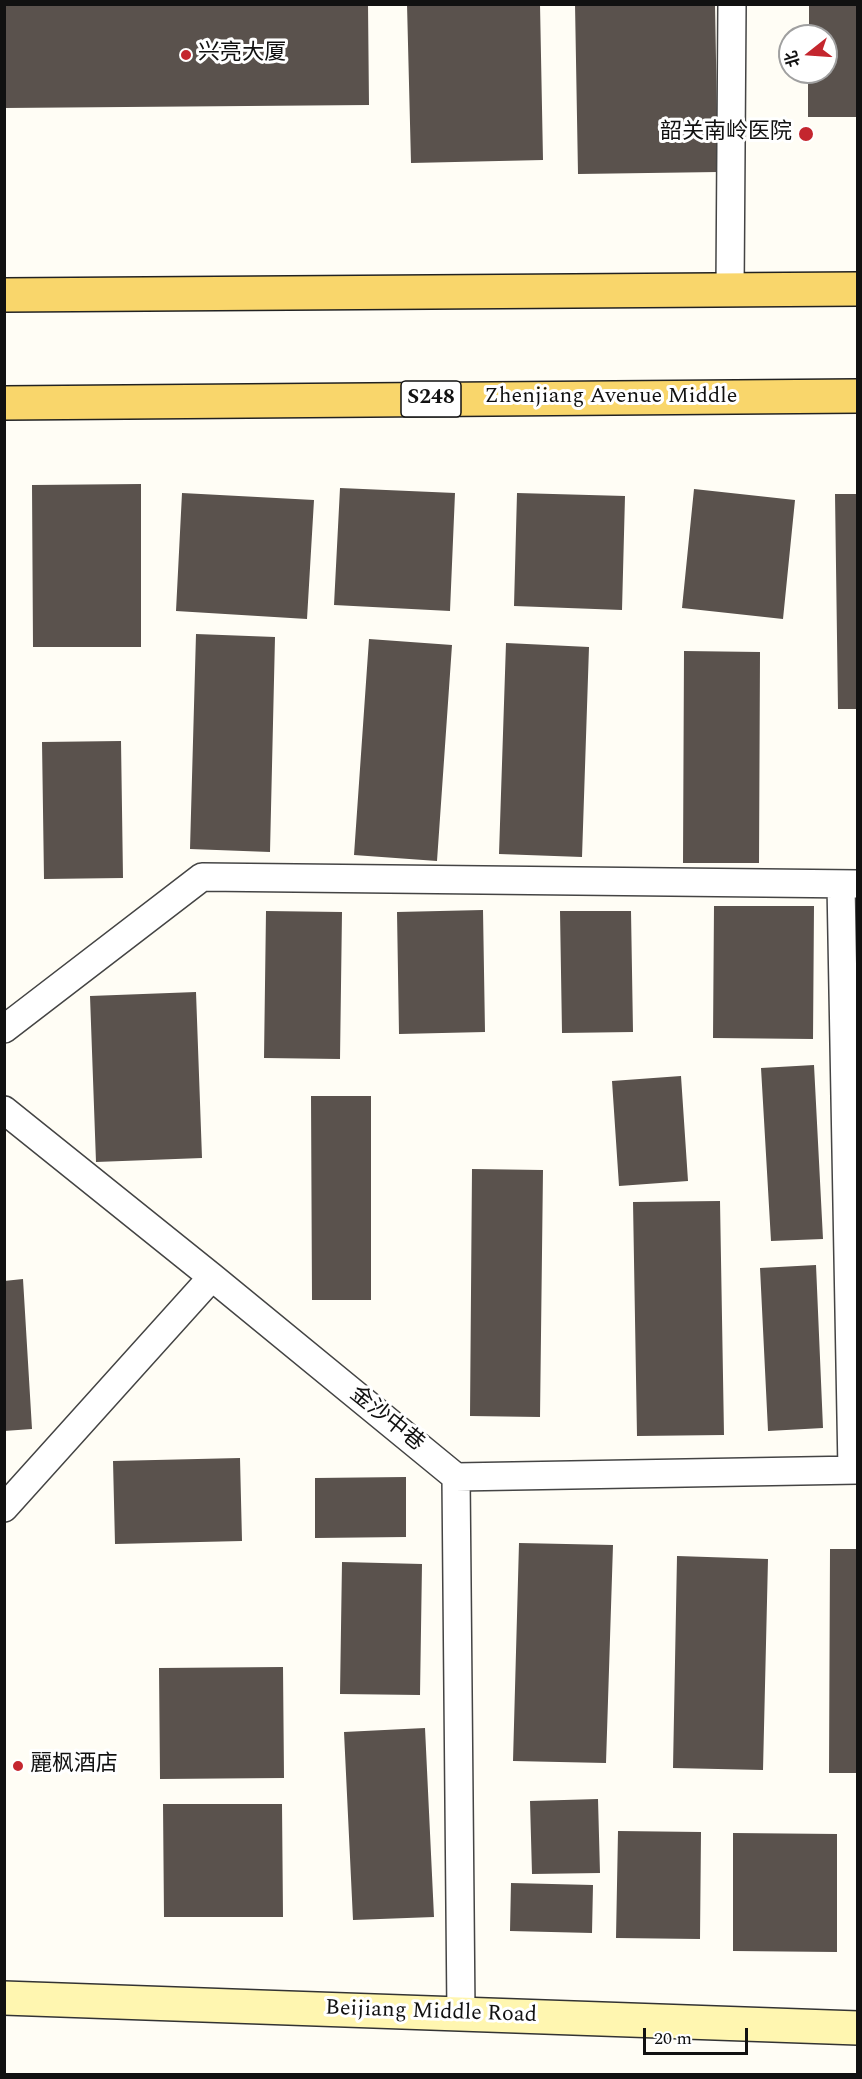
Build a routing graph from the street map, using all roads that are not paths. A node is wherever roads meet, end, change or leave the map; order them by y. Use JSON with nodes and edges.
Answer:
{"nodes":[{"id":1,"x":732,"y":4,"type":"edge"},
{"id":2,"x":858,"y":289,"type":"edge"},
{"id":3,"x":730,"y":290,"type":"junction"},
{"id":4,"x":4,"y":295,"type":"edge"},
{"id":5,"x":858,"y":396,"type":"edge"},
{"id":6,"x":4,"y":403,"type":"edge"},
{"id":7,"x":849,"y":884,"type":"edge"},
{"id":8,"x":4,"y":1029,"type":"edge"},
{"id":9,"x":4,"y":1110,"type":"edge"},
{"id":10,"x":212,"y":1277,"type":"junction"},
{"id":11,"x":855,"y":1470,"type":"edge"},
{"id":12,"x":456,"y":1477,"type":"junction"},
{"id":13,"x":4,"y":1508,"type":"edge"},
{"id":14,"x":4,"y":1998,"type":"edge"},
{"id":15,"x":461,"y":2014,"type":"junction"},
{"id":16,"x":858,"y":2028,"type":"edge"}],
"edges":[{"from":1,"to":3,"type":"street"},
{"from":2,"to":3,"type":"main road"},
{"from":3,"to":4,"type":"main road"},
{"from":5,"to":6,"type":"main road","name":"Zhenjiang Avenue Middle","number":"S248"},
{"from":7,"to":8,"type":"street"},
{"from":7,"to":11,"type":"street"},
{"from":9,"to":10,"type":"street","name":"金沙中巷"},
{"from":10,"to":12,"type":"street","name":"金沙中巷"},
{"from":10,"to":13,"type":"street"},
{"from":11,"to":12,"type":"street"},
{"from":12,"to":15,"type":"street"},
{"from":14,"to":15,"type":"street","name":"Beijiang Middle Road"},
{"from":15,"to":16,"type":"street","name":"Beijiang Middle Road"}]}
